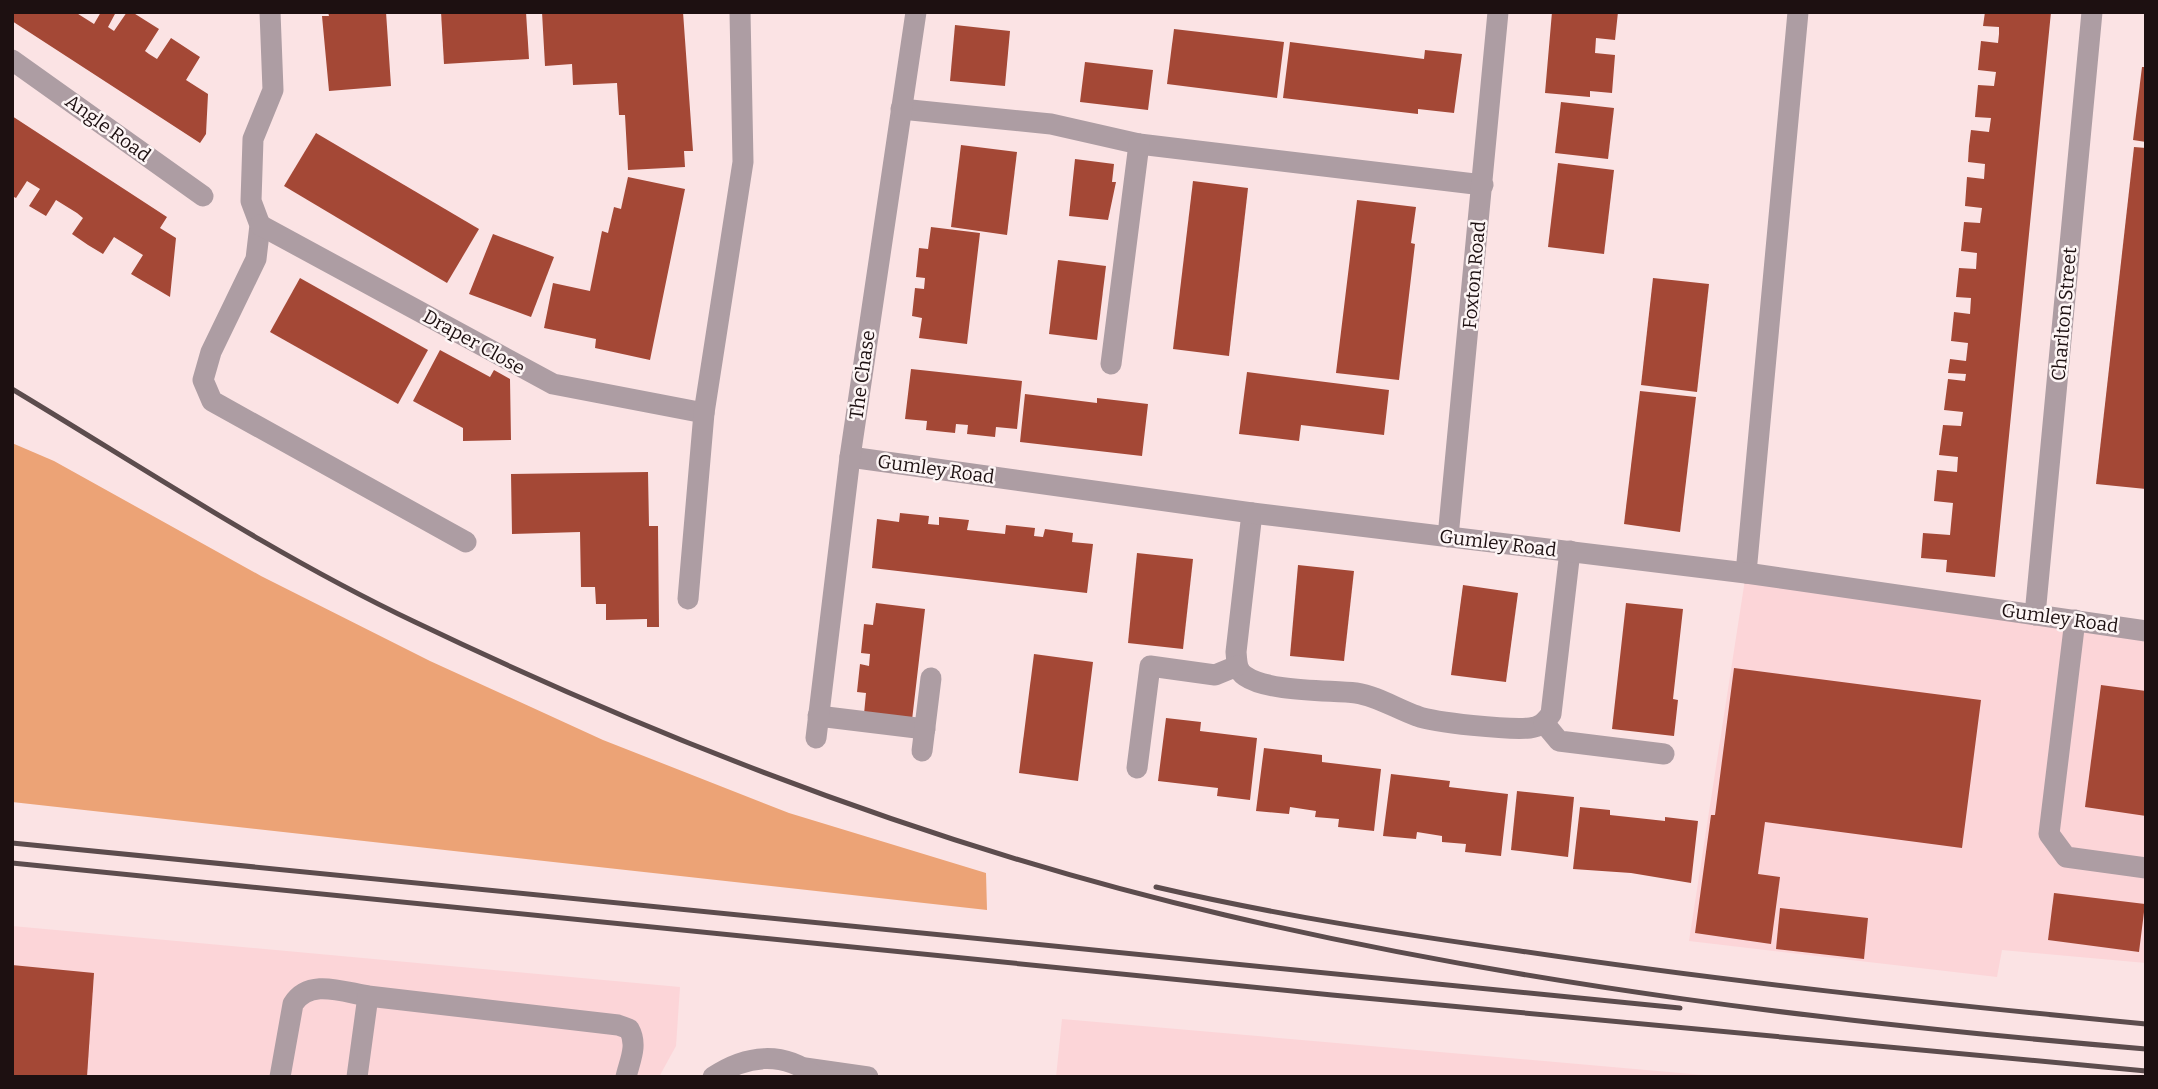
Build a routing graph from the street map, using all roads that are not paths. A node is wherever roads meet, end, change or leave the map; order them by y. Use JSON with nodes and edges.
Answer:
{"nodes":[{"id":1,"x":270,"y":12,"type":"edge"},
{"id":2,"x":740,"y":12,"type":"edge"},
{"id":3,"x":916,"y":12,"type":"edge"},
{"id":4,"x":1498,"y":12,"type":"edge"},
{"id":5,"x":1798,"y":12,"type":"edge"},
{"id":6,"x":2092,"y":12,"type":"edge"},
{"id":7,"x":12,"y":60,"type":"edge"},
{"id":8,"x":901,"y":109,"type":"junction"},
{"id":9,"x":1139,"y":144,"type":"junction"},
{"id":10,"x":1483,"y":185,"type":"junction"},
{"id":11,"x":203,"y":196,"type":"dead end"},
{"id":12,"x":260,"y":225,"type":"junction"},
{"id":13,"x":1111,"y":364,"type":"dead end"},
{"id":14,"x":704,"y":413,"type":"junction"},
{"id":15,"x":850,"y":457,"type":"junction"},
{"id":16,"x":1252,"y":513,"type":"junction"},
{"id":17,"x":1448,"y":537,"type":"junction"},
{"id":18,"x":466,"y":542,"type":"dead end"},
{"id":19,"x":1570,"y":551,"type":"junction"},
{"id":20,"x":1746,"y":573,"type":"junction"},
{"id":21,"x":688,"y":599,"type":"dead end"},
{"id":22,"x":2035,"y":615,"type":"junction"},
{"id":23,"x":2075,"y":620,"type":"junction"},
{"id":24,"x":2146,"y":631,"type":"edge"},
{"id":25,"x":1237,"y":666,"type":"junction"},
{"id":26,"x":931,"y":678,"type":"dead end"},
{"id":27,"x":818,"y":716,"type":"junction"},
{"id":28,"x":1544,"y":723,"type":"junction"},
{"id":29,"x":925,"y":729,"type":"junction"},
{"id":30,"x":816,"y":738,"type":"dead end"},
{"id":31,"x":922,"y":751,"type":"dead end"},
{"id":32,"x":1664,"y":754,"type":"dead end"},
{"id":33,"x":1137,"y":768,"type":"dead end"},
{"id":34,"x":2146,"y":868,"type":"edge"},
{"id":35,"x":368,"y":996,"type":"junction"},
{"id":36,"x":811,"y":1072,"type":"edge"},
{"id":37,"x":280,"y":1077,"type":"edge"},
{"id":38,"x":357,"y":1077,"type":"edge"},
{"id":39,"x":626,"y":1077,"type":"edge"},
{"id":40,"x":713,"y":1077,"type":"edge"},
{"id":41,"x":868,"y":1077,"type":"edge"}],
"edges":[{"from":1,"to":12,"type":"street"},
{"from":2,"to":14,"type":"street"},
{"from":3,"to":8,"type":"street","name":"The Chase"},
{"from":4,"to":10,"type":"street","name":"Foxton Road"},
{"from":5,"to":20,"type":"street"},
{"from":6,"to":22,"type":"street","name":"Charlton Street"},
{"from":7,"to":11,"type":"street","name":"Angle Road"},
{"from":8,"to":9,"type":"street"},
{"from":8,"to":15,"type":"street","name":"The Chase"},
{"from":9,"to":10,"type":"street"},
{"from":9,"to":13,"type":"street"},
{"from":10,"to":17,"type":"street","name":"Foxton Road"},
{"from":12,"to":14,"type":"street","name":"Draper Close"},
{"from":12,"to":18,"type":"street"},
{"from":14,"to":21,"type":"street"},
{"from":15,"to":16,"type":"street","name":"Gumley Road"},
{"from":15,"to":27,"type":"street","name":"The Chase"},
{"from":16,"to":17,"type":"street","name":"Gumley Road"},
{"from":16,"to":25,"type":"street"},
{"from":17,"to":19,"type":"street","name":"Gumley Road"},
{"from":19,"to":20,"type":"street","name":"Gumley Road"},
{"from":19,"to":28,"type":"street"},
{"from":20,"to":22,"type":"street","name":"Gumley Road"},
{"from":22,"to":23,"type":"street","name":"Gumley Road"},
{"from":23,"to":24,"type":"street","name":"Gumley Road"},
{"from":23,"to":34,"type":"street"},
{"from":25,"to":28,"type":"street"},
{"from":25,"to":33,"type":"street"},
{"from":26,"to":29,"type":"street"},
{"from":27,"to":29,"type":"street"},
{"from":27,"to":30,"type":"street","name":"The Chase"},
{"from":28,"to":32,"type":"street"},
{"from":29,"to":31,"type":"street"},
{"from":35,"to":37,"type":"street"},
{"from":35,"to":38,"type":"street"},
{"from":35,"to":39,"type":"street"},
{"from":36,"to":40,"type":"street"},
{"from":36,"to":41,"type":"street"}]}
